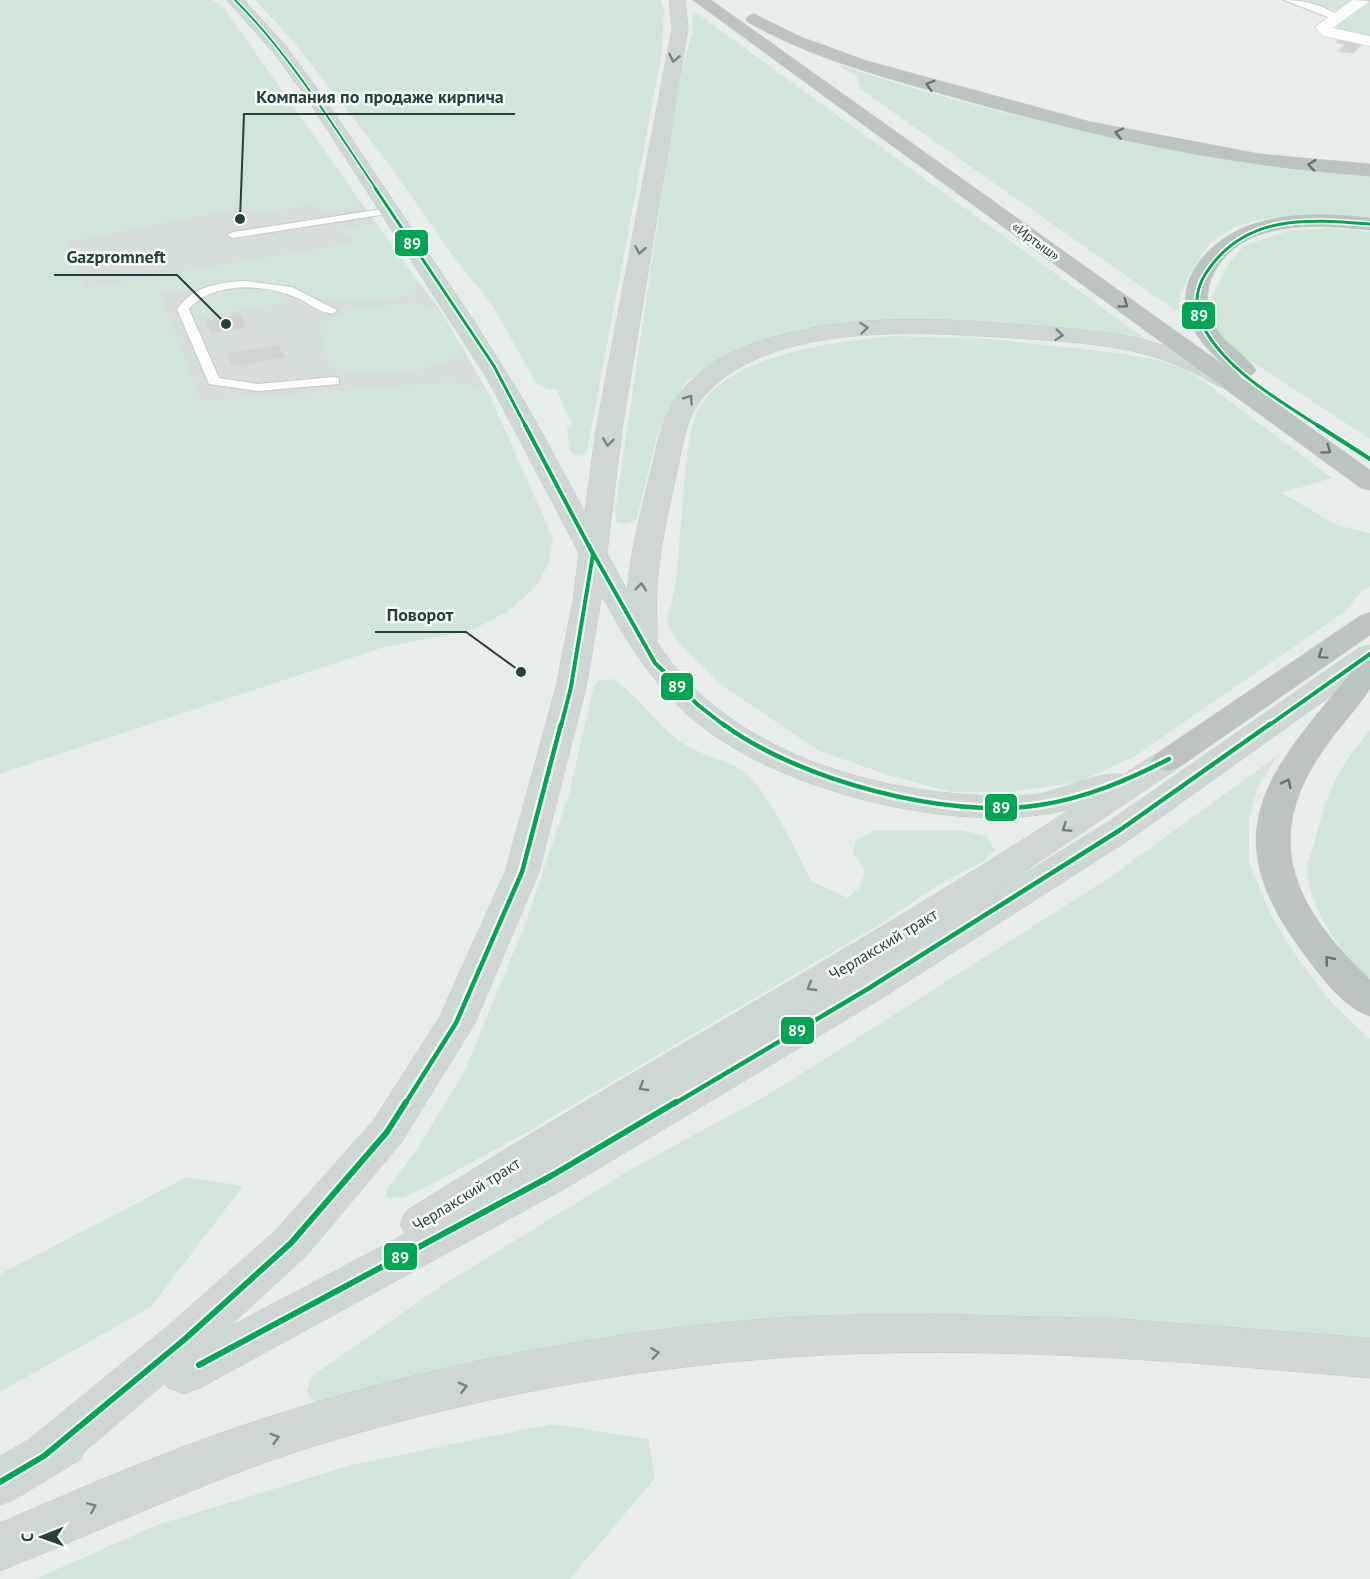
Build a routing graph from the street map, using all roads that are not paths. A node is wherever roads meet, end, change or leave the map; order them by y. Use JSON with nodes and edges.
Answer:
{"nodes":[{"id":1,"x":235,"y":0,"type":"edge"},
{"id":2,"x":677,"y":0,"type":"edge"},
{"id":3,"x":701,"y":0,"type":"edge"},
{"id":4,"x":717,"y":0,"type":"edge"},
{"id":5,"x":726,"y":0,"type":"edge"},
{"id":6,"x":1288,"y":0,"type":"edge"},
{"id":7,"x":1362,"y":0,"type":"edge"},
{"id":8,"x":1336,"y":18,"type":"junction"},
{"id":9,"x":1370,"y":41,"type":"edge"},
{"id":10,"x":1370,"y":170,"type":"edge"},
{"id":11,"x":389,"y":210,"type":"junction"},
{"id":12,"x":1370,"y":224,"type":"edge"},
{"id":13,"x":233,"y":235,"type":"dead end"},
{"id":14,"x":331,"y":310,"type":"dead end"},
{"id":15,"x":334,"y":381,"type":"dead end"},
{"id":16,"x":1248,"y":383,"type":"junction"},
{"id":17,"x":1370,"y":459,"type":"edge"},
{"id":18,"x":1370,"y":482,"type":"edge"},
{"id":19,"x":593,"y":555,"type":"junction"},
{"id":20,"x":1370,"y":622,"type":"edge"},
{"id":21,"x":644,"y":645,"type":"junction"},
{"id":22,"x":1370,"y":654,"type":"edge"},
{"id":23,"x":1370,"y":669,"type":"edge"},
{"id":24,"x":1167,"y":761,"type":"junction"},
{"id":25,"x":1370,"y":1002,"type":"edge"},
{"id":26,"x":1370,"y":1358,"type":"edge"},
{"id":27,"x":184,"y":1374,"type":"junction"},
{"id":28,"x":45,"y":1456,"type":"junction"},
{"id":29,"x":0,"y":1482,"type":"edge"},
{"id":30,"x":0,"y":1546,"type":"edge"}],
"edges":[{"from":1,"to":11,"type":"main road"},
{"from":2,"to":19,"type":"main road","one_way":true},
{"from":3,"to":16,"type":"highway","name":"«Иртыш»","one_way":true},
{"from":4,"to":16,"type":"highway","name":"«Иртыш»"},
{"from":10,"to":5,"type":"highway","one_way":true},
{"from":6,"to":8,"type":"lane"},
{"from":7,"to":8,"type":"street"},
{"from":8,"to":9,"type":"street"},
{"from":11,"to":13,"type":"lane"},
{"from":11,"to":19,"type":"main road"},
{"from":12,"to":16,"type":"highway"},
{"from":14,"to":15,"type":"lane"},
{"from":16,"to":17,"type":"highway","name":"«Иртыш»"},
{"from":16,"to":18,"type":"highway","name":"«Иртыш»","one_way":true},
{"from":21,"to":16,"type":"main road","one_way":true},
{"from":19,"to":21,"type":"main road"},
{"from":19,"to":28,"type":"main road"},
{"from":20,"to":24,"type":"highway","one_way":true},
{"from":21,"to":24,"type":"main road"},
{"from":22,"to":27,"type":"main road","name":"Черлакский тракт"},
{"from":25,"to":23,"type":"highway","one_way":true},
{"from":24,"to":27,"type":"main road","name":"Черлакский тракт","one_way":true},
{"from":30,"to":26,"type":"main road","one_way":true},
{"from":27,"to":28,"type":"main road"},
{"from":28,"to":29,"type":"main road"}]}
